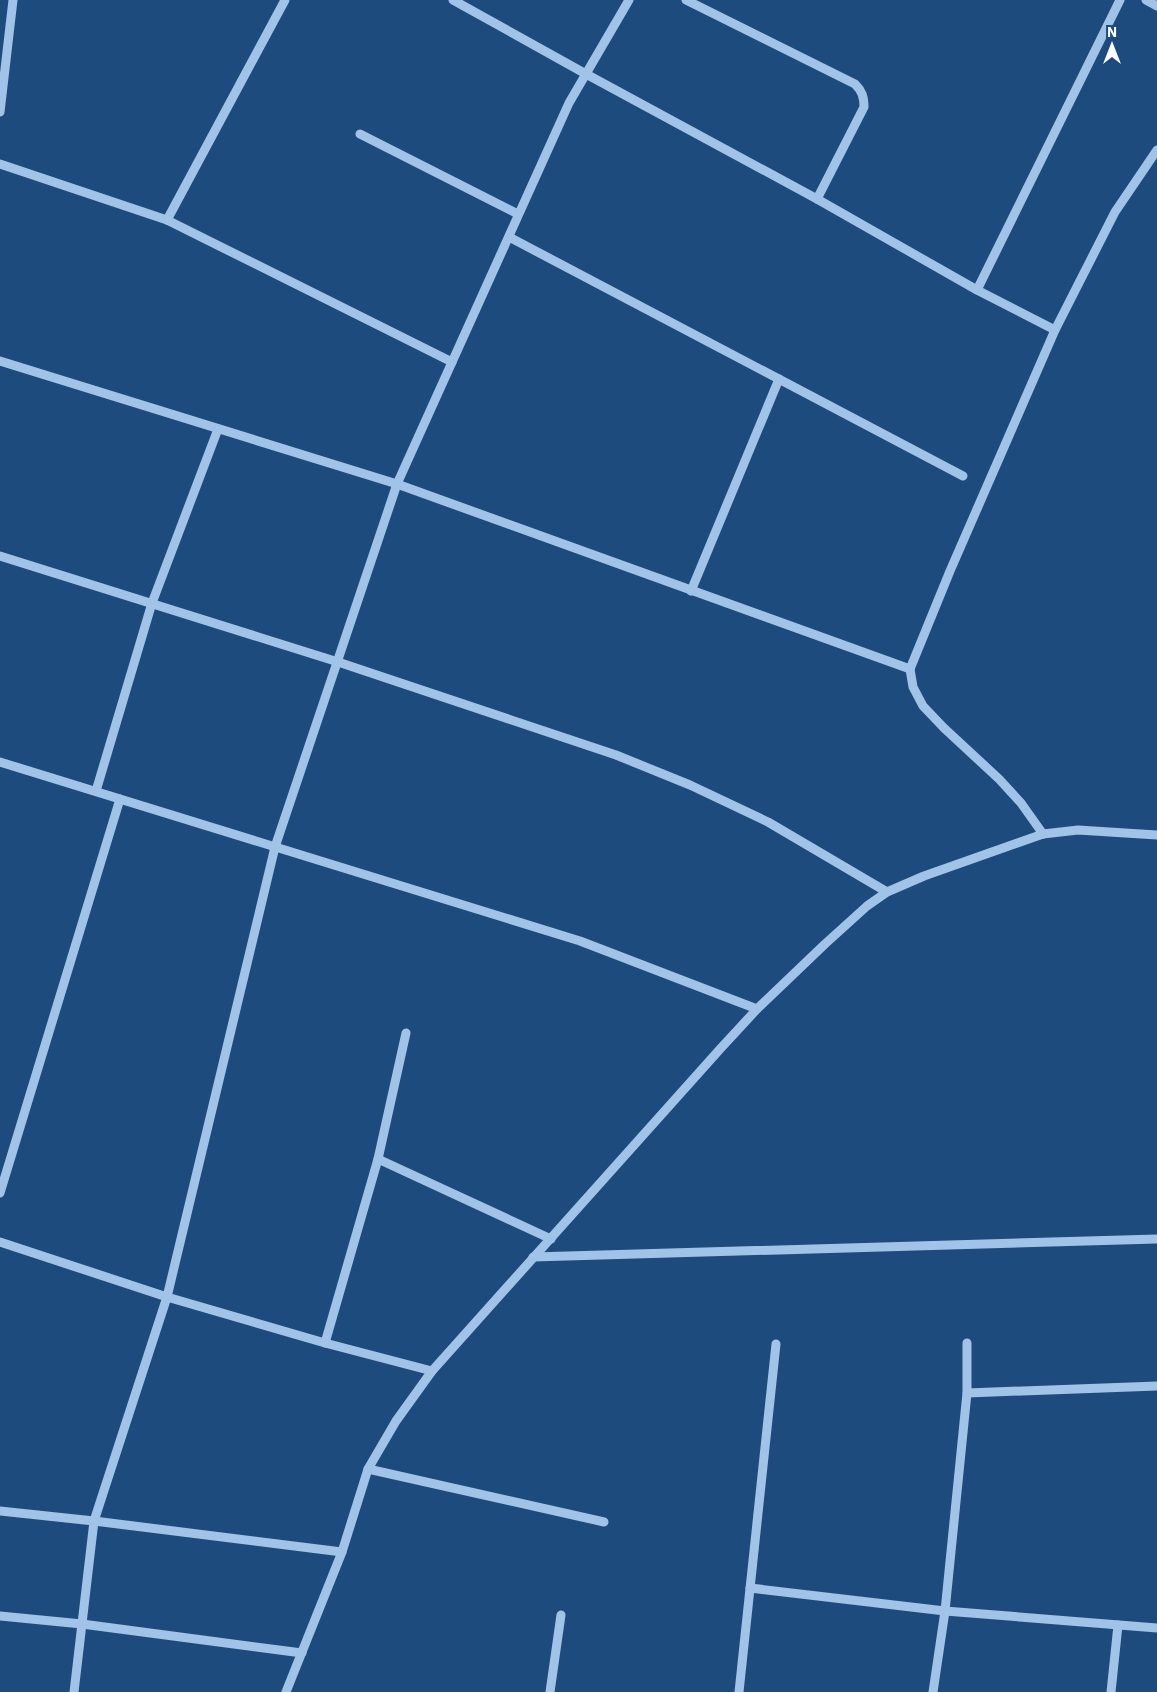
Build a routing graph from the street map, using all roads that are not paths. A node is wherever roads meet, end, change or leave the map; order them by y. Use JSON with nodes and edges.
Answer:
{"nodes":[{"id":1,"x":13,"y":0,"type":"edge"},
{"id":2,"x":285,"y":0,"type":"edge"},
{"id":3,"x":453,"y":0,"type":"edge"},
{"id":4,"x":629,"y":0,"type":"edge"},
{"id":5,"x":686,"y":0,"type":"edge"},
{"id":6,"x":1120,"y":0,"type":"edge"},
{"id":7,"x":1146,"y":0,"type":"edge"},
{"id":8,"x":1157,"y":6,"type":"edge"},
{"id":9,"x":586,"y":74,"type":"junction"},
{"id":10,"x":0,"y":112,"type":"edge"},
{"id":11,"x":360,"y":134,"type":"dead end"},
{"id":12,"x":1157,"y":150,"type":"edge"},
{"id":13,"x":0,"y":164,"type":"edge"},
{"id":14,"x":817,"y":199,"type":"junction"},
{"id":15,"x":518,"y":214,"type":"junction"},
{"id":16,"x":167,"y":220,"type":"junction"},
{"id":17,"x":509,"y":236,"type":"junction"},
{"id":18,"x":977,"y":290,"type":"junction"},
{"id":19,"x":1055,"y":330,"type":"junction"},
{"id":20,"x":0,"y":361,"type":"edge"},
{"id":21,"x":452,"y":362,"type":"junction"},
{"id":22,"x":779,"y":379,"type":"junction"},
{"id":23,"x":218,"y":428,"type":"junction"},
{"id":24,"x":963,"y":476,"type":"dead end"},
{"id":25,"x":397,"y":484,"type":"junction"},
{"id":26,"x":0,"y":556,"type":"edge"},
{"id":27,"x":691,"y":591,"type":"junction"},
{"id":28,"x":152,"y":604,"type":"junction"},
{"id":29,"x":338,"y":662,"type":"junction"},
{"id":30,"x":910,"y":669,"type":"junction"},
{"id":31,"x":0,"y":762,"type":"edge"},
{"id":32,"x":96,"y":791,"type":"junction"},
{"id":33,"x":120,"y":799,"type":"junction"},
{"id":34,"x":1043,"y":834,"type":"junction"},
{"id":35,"x":1157,"y":835,"type":"edge"},
{"id":36,"x":275,"y":848,"type":"junction"},
{"id":37,"x":888,"y":892,"type":"junction"},
{"id":38,"x":757,"y":1009,"type":"junction"},
{"id":39,"x":406,"y":1033,"type":"dead end"},
{"id":40,"x":378,"y":1158,"type":"junction"},
{"id":41,"x":0,"y":1193,"type":"edge"},
{"id":42,"x":551,"y":1239,"type":"junction"},
{"id":43,"x":1157,"y":1239,"type":"edge"},
{"id":44,"x":0,"y":1242,"type":"edge"},
{"id":45,"x":534,"y":1257,"type":"junction"},
{"id":46,"x":167,"y":1297,"type":"junction"},
{"id":47,"x":325,"y":1343,"type":"junction"},
{"id":48,"x":967,"y":1343,"type":"dead end"},
{"id":49,"x":776,"y":1344,"type":"dead end"},
{"id":50,"x":432,"y":1371,"type":"junction"},
{"id":51,"x":1157,"y":1386,"type":"edge"},
{"id":52,"x":967,"y":1393,"type":"junction"},
{"id":53,"x":368,"y":1469,"type":"junction"},
{"id":54,"x":0,"y":1511,"type":"edge"},
{"id":55,"x":94,"y":1521,"type":"junction"},
{"id":56,"x":604,"y":1522,"type":"dead end"},
{"id":57,"x":342,"y":1552,"type":"junction"},
{"id":58,"x":750,"y":1588,"type":"junction"},
{"id":59,"x":944,"y":1611,"type":"junction"},
{"id":60,"x":561,"y":1615,"type":"dead end"},
{"id":61,"x":0,"y":1616,"type":"edge"},
{"id":62,"x":82,"y":1624,"type":"junction"},
{"id":63,"x":1118,"y":1625,"type":"junction"},
{"id":64,"x":1157,"y":1628,"type":"edge"},
{"id":65,"x":302,"y":1653,"type":"junction"},
{"id":66,"x":74,"y":1692,"type":"edge"},
{"id":67,"x":286,"y":1692,"type":"edge"},
{"id":68,"x":550,"y":1692,"type":"edge"},
{"id":69,"x":739,"y":1692,"type":"edge"},
{"id":70,"x":933,"y":1692,"type":"edge"},
{"id":71,"x":1111,"y":1692,"type":"edge"}],
"edges":[{"from":1,"to":10,"type":"street"},
{"from":2,"to":16,"type":"street"},
{"from":3,"to":9,"type":"street"},
{"from":4,"to":9,"type":"street"},
{"from":5,"to":14,"type":"street"},
{"from":6,"to":18,"type":"street"},
{"from":7,"to":8,"type":"street"},
{"from":9,"to":14,"type":"street"},
{"from":9,"to":15,"type":"street"},
{"from":11,"to":15,"type":"street"},
{"from":12,"to":19,"type":"street"},
{"from":13,"to":16,"type":"street"},
{"from":14,"to":18,"type":"street"},
{"from":15,"to":17,"type":"street"},
{"from":16,"to":21,"type":"street"},
{"from":17,"to":21,"type":"street"},
{"from":17,"to":22,"type":"street"},
{"from":18,"to":19,"type":"street"},
{"from":19,"to":30,"type":"street"},
{"from":20,"to":23,"type":"street"},
{"from":21,"to":25,"type":"street"},
{"from":22,"to":24,"type":"street"},
{"from":22,"to":27,"type":"street"},
{"from":23,"to":25,"type":"street"},
{"from":23,"to":28,"type":"street"},
{"from":25,"to":27,"type":"street"},
{"from":25,"to":29,"type":"street"},
{"from":26,"to":28,"type":"street"},
{"from":27,"to":30,"type":"street"},
{"from":28,"to":29,"type":"street"},
{"from":28,"to":32,"type":"street"},
{"from":29,"to":36,"type":"street"},
{"from":29,"to":37,"type":"street"},
{"from":30,"to":34,"type":"street"},
{"from":31,"to":32,"type":"street"},
{"from":32,"to":33,"type":"street"},
{"from":33,"to":36,"type":"street"},
{"from":33,"to":41,"type":"street"},
{"from":34,"to":35,"type":"street"},
{"from":34,"to":37,"type":"street"},
{"from":36,"to":38,"type":"street"},
{"from":36,"to":46,"type":"street"},
{"from":37,"to":38,"type":"street"},
{"from":38,"to":42,"type":"street"},
{"from":39,"to":40,"type":"street"},
{"from":40,"to":42,"type":"street"},
{"from":40,"to":47,"type":"street"},
{"from":42,"to":45,"type":"street"},
{"from":43,"to":45,"type":"street"},
{"from":44,"to":46,"type":"street"},
{"from":45,"to":50,"type":"street"},
{"from":46,"to":47,"type":"street"},
{"from":46,"to":55,"type":"street"},
{"from":47,"to":50,"type":"street"},
{"from":48,"to":52,"type":"street"},
{"from":49,"to":58,"type":"street"},
{"from":50,"to":53,"type":"street"},
{"from":51,"to":52,"type":"street"},
{"from":52,"to":59,"type":"street"},
{"from":53,"to":56,"type":"street"},
{"from":53,"to":57,"type":"street"},
{"from":54,"to":55,"type":"street"},
{"from":55,"to":57,"type":"street"},
{"from":55,"to":62,"type":"street"},
{"from":57,"to":65,"type":"street"},
{"from":58,"to":59,"type":"street"},
{"from":58,"to":69,"type":"street"},
{"from":59,"to":63,"type":"street"},
{"from":59,"to":70,"type":"street"},
{"from":60,"to":68,"type":"street"},
{"from":61,"to":62,"type":"street"},
{"from":62,"to":65,"type":"street"},
{"from":62,"to":66,"type":"street"},
{"from":63,"to":64,"type":"street"},
{"from":63,"to":71,"type":"street"},
{"from":65,"to":67,"type":"street"}]}
